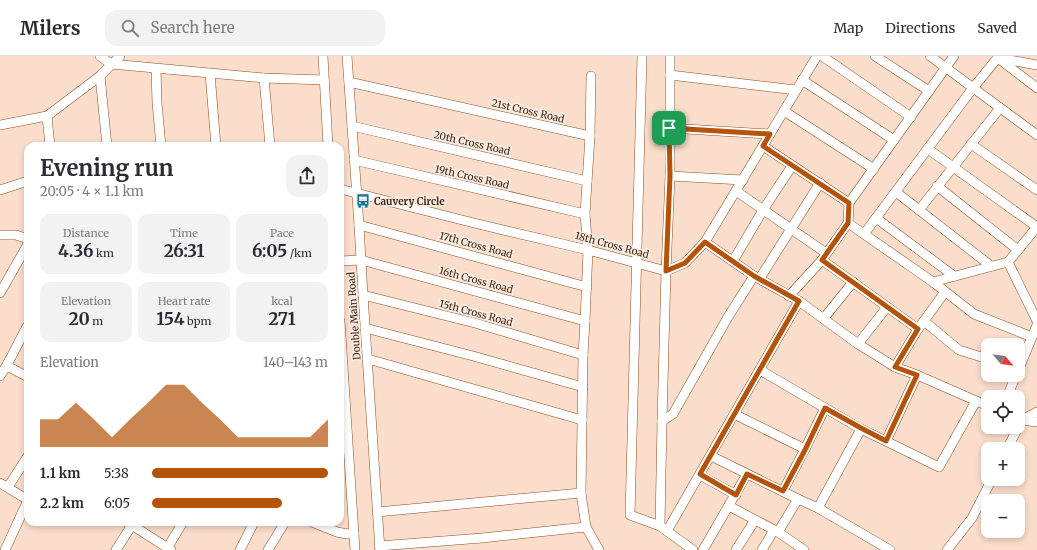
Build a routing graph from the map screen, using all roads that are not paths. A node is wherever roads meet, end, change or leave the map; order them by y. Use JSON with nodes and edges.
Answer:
{"nodes":[{"id":1,"x":100,"y":56,"type":"edge"},
{"id":2,"x":120,"y":56,"type":"edge"},
{"id":3,"x":322,"y":56,"type":"edge"},
{"id":4,"x":347,"y":56,"type":"edge"},
{"id":5,"x":642,"y":56,"type":"edge"},
{"id":6,"x":670,"y":56,"type":"edge"},
{"id":7,"x":816,"y":56,"type":"edge"},
{"id":8,"x":822,"y":56,"type":"edge"},
{"id":9,"x":875,"y":56,"type":"edge"},
{"id":10,"x":930,"y":56,"type":"edge"},
{"id":11,"x":954,"y":56,"type":"edge"},
{"id":12,"x":998,"y":57,"type":"edge"},
{"id":13,"x":111,"y":64,"type":"junction"},
{"id":14,"x":1037,"y":65,"type":"edge"},
{"id":15,"x":946,"y":68,"type":"junction"},
{"id":16,"x":156,"y":69,"type":"junction"},
{"id":17,"x":210,"y":74,"type":"junction"},
{"id":18,"x":670,"y":75,"type":"junction"},
{"id":19,"x":100,"y":76,"type":"junction"},
{"id":20,"x":591,"y":76,"type":"dead end"},
{"id":21,"x":264,"y":78,"type":"junction"},
{"id":22,"x":324,"y":80,"type":"junction"},
{"id":23,"x":802,"y":80,"type":"junction"},
{"id":24,"x":349,"y":82,"type":"junction"},
{"id":25,"x":973,"y":88,"type":"junction"},
{"id":26,"x":1037,"y":88,"type":"edge"},
{"id":27,"x":796,"y":90,"type":"junction"},
{"id":28,"x":929,"y":91,"type":"junction"},
{"id":29,"x":1000,"y":108,"type":"junction"},
{"id":30,"x":784,"y":111,"type":"junction"},
{"id":31,"x":47,"y":116,"type":"junction"},
{"id":32,"x":911,"y":117,"type":"junction"},
{"id":33,"x":0,"y":125,"type":"edge"},
{"id":34,"x":352,"y":126,"type":"junction"},
{"id":35,"x":669,"y":128,"type":"junction"},
{"id":36,"x":770,"y":134,"type":"junction"},
{"id":37,"x":1037,"y":135,"type":"edge"},
{"id":38,"x":590,"y":136,"type":"junction"},
{"id":39,"x":894,"y":140,"type":"junction"},
{"id":40,"x":50,"y":142,"type":"edge"},
{"id":41,"x":107,"y":142,"type":"edge"},
{"id":42,"x":161,"y":142,"type":"edge"},
{"id":43,"x":216,"y":142,"type":"edge"},
{"id":44,"x":270,"y":142,"type":"edge"},
{"id":45,"x":328,"y":142,"type":"edge"},
{"id":46,"x":971,"y":144,"type":"junction"},
{"id":47,"x":763,"y":146,"type":"junction"},
{"id":48,"x":928,"y":149,"type":"junction"},
{"id":49,"x":354,"y":160,"type":"junction"},
{"id":50,"x":792,"y":166,"type":"junction"},
{"id":51,"x":953,"y":166,"type":"junction"},
{"id":52,"x":874,"y":169,"type":"junction"},
{"id":53,"x":670,"y":176,"type":"junction"},
{"id":54,"x":743,"y":180,"type":"junction"},
{"id":55,"x":24,"y":181,"type":"edge"},
{"id":56,"x":587,"y":181,"type":"junction"},
{"id":57,"x":820,"y":183,"type":"junction"},
{"id":58,"x":937,"y":186,"type":"junction"},
{"id":59,"x":0,"y":190,"type":"edge"},
{"id":60,"x":344,"y":190,"type":"edge"},
{"id":61,"x":1037,"y":190,"type":"edge"},
{"id":62,"x":736,"y":191,"type":"junction"},
{"id":63,"x":896,"y":192,"type":"junction"},
{"id":64,"x":357,"y":194,"type":"junction"},
{"id":65,"x":849,"y":203,"type":"junction"},
{"id":66,"x":763,"y":210,"type":"junction"},
{"id":67,"x":919,"y":210,"type":"junction"},
{"id":68,"x":585,"y":214,"type":"junction"},
{"id":69,"x":876,"y":218,"type":"junction"},
{"id":70,"x":848,"y":223,"type":"junction"},
{"id":71,"x":359,"y":225,"type":"junction"},
{"id":72,"x":1037,"y":227,"type":"edge"},
{"id":73,"x":790,"y":229,"type":"junction"},
{"id":74,"x":864,"y":234,"type":"junction"},
{"id":75,"x":0,"y":235,"type":"edge"},
{"id":76,"x":24,"y":238,"type":"edge"},
{"id":77,"x":705,"y":242,"type":"junction"},
{"id":78,"x":588,"y":250,"type":"junction"},
{"id":79,"x":1018,"y":250,"type":"junction"},
{"id":80,"x":24,"y":252,"type":"edge"},
{"id":81,"x":824,"y":256,"type":"junction"},
{"id":82,"x":361,"y":260,"type":"junction"},
{"id":83,"x":344,"y":261,"type":"edge"},
{"id":84,"x":733,"y":261,"type":"junction"},
{"id":85,"x":1008,"y":262,"type":"junction"},
{"id":86,"x":636,"y":263,"type":"junction"},
{"id":87,"x":991,"y":266,"type":"junction"},
{"id":88,"x":666,"y":271,"type":"junction"},
{"id":89,"x":954,"y":276,"type":"junction"},
{"id":90,"x":757,"y":277,"type":"junction"},
{"id":91,"x":853,"y":282,"type":"junction"},
{"id":92,"x":933,"y":282,"type":"junction"},
{"id":93,"x":586,"y":287,"type":"junction"},
{"id":94,"x":945,"y":292,"type":"junction"},
{"id":95,"x":0,"y":293,"type":"edge"},
{"id":96,"x":363,"y":295,"type":"junction"},
{"id":97,"x":789,"y":296,"type":"junction"},
{"id":98,"x":799,"y":301,"type":"junction"},
{"id":99,"x":887,"y":307,"type":"junction"},
{"id":100,"x":824,"y":318,"type":"junction"},
{"id":101,"x":585,"y":321,"type":"junction"},
{"id":102,"x":924,"y":321,"type":"junction"},
{"id":103,"x":1037,"y":321,"type":"edge"},
{"id":104,"x":1037,"y":324,"type":"edge"},
{"id":105,"x":365,"y":328,"type":"junction"},
{"id":106,"x":918,"y":329,"type":"junction"},
{"id":107,"x":24,"y":333,"type":"edge"},
{"id":108,"x":1032,"y":337,"type":"junction"},
{"id":109,"x":858,"y":344,"type":"junction"},
{"id":110,"x":1025,"y":354,"type":"edge"},
{"id":111,"x":583,"y":355,"type":"junction"},
{"id":112,"x":981,"y":357,"type":"edge"},
{"id":113,"x":368,"y":359,"type":"junction"},
{"id":114,"x":7,"y":366,"type":"junction"},
{"id":115,"x":895,"y":367,"type":"junction"},
{"id":116,"x":760,"y":370,"type":"junction"},
{"id":117,"x":24,"y":375,"type":"edge"},
{"id":118,"x":917,"y":375,"type":"junction"},
{"id":119,"x":0,"y":376,"type":"edge"},
{"id":120,"x":583,"y":387,"type":"junction"},
{"id":121,"x":976,"y":401,"type":"junction"},
{"id":122,"x":981,"y":403,"type":"edge"},
{"id":123,"x":825,"y":408,"type":"junction"},
{"id":124,"x":1037,"y":412,"type":"edge"},
{"id":125,"x":734,"y":414,"type":"junction"},
{"id":126,"x":1025,"y":417,"type":"edge"},
{"id":127,"x":582,"y":420,"type":"junction"},
{"id":128,"x":1025,"y":420,"type":"edge"},
{"id":129,"x":662,"y":421,"type":"junction"},
{"id":130,"x":1037,"y":422,"type":"edge"},
{"id":131,"x":861,"y":428,"type":"junction"},
{"id":132,"x":886,"y":441,"type":"junction"},
{"id":133,"x":805,"y":450,"type":"junction"},
{"id":134,"x":344,"y":455,"type":"edge"},
{"id":135,"x":710,"y":456,"type":"junction"},
{"id":136,"x":24,"y":461,"type":"edge"},
{"id":137,"x":700,"y":474,"type":"junction"},
{"id":138,"x":747,"y":474,"type":"junction"},
{"id":139,"x":4,"y":485,"type":"edge"},
{"id":140,"x":988,"y":486,"type":"edge"},
{"id":141,"x":783,"y":491,"type":"junction"},
{"id":142,"x":581,"y":493,"type":"junction"},
{"id":143,"x":736,"y":495,"type":"junction"},
{"id":144,"x":24,"y":498,"type":"edge"},
{"id":145,"x":798,"y":499,"type":"junction"},
{"id":146,"x":729,"y":506,"type":"junction"},
{"id":147,"x":24,"y":508,"type":"edge"},
{"id":148,"x":818,"y":508,"type":"junction"},
{"id":149,"x":377,"y":512,"type":"junction"},
{"id":150,"x":755,"y":520,"type":"junction"},
{"id":151,"x":128,"y":526,"type":"edge"},
{"id":152,"x":132,"y":526,"type":"edge"},
{"id":153,"x":181,"y":526,"type":"edge"},
{"id":154,"x":252,"y":526,"type":"edge"},
{"id":155,"x":283,"y":526,"type":"edge"},
{"id":156,"x":322,"y":526,"type":"edge"},
{"id":157,"x":586,"y":527,"type":"junction"},
{"id":158,"x":664,"y":529,"type":"junction"},
{"id":159,"x":776,"y":531,"type":"junction"},
{"id":160,"x":354,"y":533,"type":"junction"},
{"id":161,"x":380,"y":548,"type":"edge"},
{"id":162,"x":170,"y":549,"type":"edge"},
{"id":163,"x":4,"y":550,"type":"edge"},
{"id":164,"x":116,"y":550,"type":"edge"},
{"id":165,"x":240,"y":550,"type":"edge"},
{"id":166,"x":268,"y":550,"type":"edge"},
{"id":167,"x":355,"y":550,"type":"edge"},
{"id":168,"x":599,"y":550,"type":"edge"},
{"id":169,"x":692,"y":550,"type":"edge"},
{"id":170,"x":703,"y":550,"type":"edge"},
{"id":171,"x":736,"y":550,"type":"edge"},
{"id":172,"x":762,"y":550,"type":"edge"},
{"id":173,"x":804,"y":550,"type":"edge"},
{"id":174,"x":889,"y":550,"type":"edge"},
{"id":175,"x":947,"y":550,"type":"edge"}],
"edges":[{"from":1,"to":13,"type":"street"},
{"from":2,"to":13,"type":"street"},
{"from":3,"to":22,"type":"street"},
{"from":4,"to":24,"type":"street","name":"Double Main Road"},
{"from":5,"to":86,"type":"street"},
{"from":6,"to":18,"type":"street"},
{"from":7,"to":23,"type":"street"},
{"from":8,"to":32,"type":"street"},
{"from":9,"to":28,"type":"street"},
{"from":10,"to":15,"type":"street"},
{"from":11,"to":15,"type":"street"},
{"from":12,"to":14,"type":"street"},
{"from":12,"to":25,"type":"street"},
{"from":12,"to":26,"type":"street"},
{"from":13,"to":16,"type":"street"},
{"from":13,"to":19,"type":"street"},
{"from":15,"to":25,"type":"street"},
{"from":15,"to":28,"type":"street"},
{"from":16,"to":17,"type":"street"},
{"from":16,"to":42,"type":"street"},
{"from":17,"to":21,"type":"street"},
{"from":17,"to":43,"type":"street"},
{"from":18,"to":27,"type":"street"},
{"from":18,"to":35,"type":"street"},
{"from":19,"to":31,"type":"street"},
{"from":19,"to":41,"type":"street"},
{"from":20,"to":38,"type":"street"},
{"from":21,"to":22,"type":"street"},
{"from":21,"to":44,"type":"street"},
{"from":22,"to":45,"type":"street"},
{"from":23,"to":27,"type":"street"},
{"from":23,"to":39,"type":"street"},
{"from":24,"to":34,"type":"street","name":"Double Main Road"},
{"from":24,"to":38,"type":"street","name":"21st Cross Road"},
{"from":25,"to":29,"type":"street"},
{"from":25,"to":48,"type":"street"},
{"from":27,"to":30,"type":"street"},
{"from":28,"to":32,"type":"street"},
{"from":29,"to":37,"type":"street"},
{"from":29,"to":46,"type":"street"},
{"from":30,"to":36,"type":"street"},
{"from":30,"to":52,"type":"street"},
{"from":31,"to":33,"type":"street"},
{"from":31,"to":40,"type":"street"},
{"from":32,"to":39,"type":"street"},
{"from":34,"to":49,"type":"street","name":"Double Main Road"},
{"from":34,"to":56,"type":"street","name":"20th Cross Road"},
{"from":35,"to":36,"type":"street"},
{"from":35,"to":53,"type":"street"},
{"from":36,"to":47,"type":"street"},
{"from":38,"to":56,"type":"street"},
{"from":39,"to":52,"type":"street"},
{"from":46,"to":51,"type":"street"},
{"from":46,"to":61,"type":"street"},
{"from":47,"to":50,"type":"street"},
{"from":47,"to":54,"type":"street"},
{"from":48,"to":51,"type":"street"},
{"from":48,"to":63,"type":"street"},
{"from":49,"to":64,"type":"street","name":"Double Main Road"},
{"from":49,"to":68,"type":"street","name":"19th Cross Road"},
{"from":50,"to":57,"type":"street"},
{"from":50,"to":66,"type":"street"},
{"from":51,"to":58,"type":"street"},
{"from":51,"to":72,"type":"street"},
{"from":52,"to":65,"type":"street"},
{"from":53,"to":54,"type":"street"},
{"from":53,"to":88,"type":"street"},
{"from":54,"to":62,"type":"street"},
{"from":55,"to":59,"type":"street"},
{"from":56,"to":68,"type":"street"},
{"from":57,"to":65,"type":"street"},
{"from":57,"to":73,"type":"street"},
{"from":58,"to":67,"type":"street"},
{"from":58,"to":79,"type":"street"},
{"from":60,"to":64,"type":"street","name":"18th Cross Road"},
{"from":62,"to":66,"type":"street"},
{"from":62,"to":77,"type":"street"},
{"from":63,"to":67,"type":"street"},
{"from":63,"to":69,"type":"street"},
{"from":64,"to":71,"type":"street","name":"Double Main Road"},
{"from":64,"to":78,"type":"street","name":"18th Cross Road"},
{"from":65,"to":70,"type":"street"},
{"from":66,"to":73,"type":"street"},
{"from":66,"to":84,"type":"street"},
{"from":67,"to":87,"type":"street"},
{"from":68,"to":78,"type":"street"},
{"from":69,"to":74,"type":"street"},
{"from":69,"to":89,"type":"street"},
{"from":70,"to":74,"type":"street"},
{"from":70,"to":81,"type":"street"},
{"from":71,"to":82,"type":"street","name":"Double Main Road"},
{"from":71,"to":93,"type":"street","name":"17th Cross Road"},
{"from":72,"to":79,"type":"street"},
{"from":73,"to":81,"type":"street"},
{"from":73,"to":90,"type":"street"},
{"from":74,"to":92,"type":"street"},
{"from":75,"to":76,"type":"street"},
{"from":77,"to":84,"type":"street"},
{"from":77,"to":88,"type":"street"},
{"from":78,"to":86,"type":"street","name":"18th Cross Road"},
{"from":78,"to":93,"type":"street"},
{"from":79,"to":85,"type":"street"},
{"from":80,"to":95,"type":"street"},
{"from":81,"to":91,"type":"street"},
{"from":81,"to":97,"type":"street"},
{"from":82,"to":83,"type":"street","name":"16th Cross Road"},
{"from":82,"to":96,"type":"street","name":"Double Main Road"},
{"from":82,"to":101,"type":"street","name":"16th Cross Road"},
{"from":84,"to":90,"type":"street"},
{"from":85,"to":87,"type":"street"},
{"from":85,"to":103,"type":"street"},
{"from":86,"to":88,"type":"street","name":"18th Cross Road"},
{"from":86,"to":158,"type":"street"},
{"from":87,"to":89,"type":"street"},
{"from":88,"to":129,"type":"street"},
{"from":89,"to":92,"type":"street"},
{"from":90,"to":97,"type":"street"},
{"from":90,"to":129,"type":"street"},
{"from":91,"to":99,"type":"street"},
{"from":91,"to":100,"type":"street"},
{"from":92,"to":94,"type":"street"},
{"from":93,"to":101,"type":"street"},
{"from":94,"to":102,"type":"street"},
{"from":94,"to":108,"type":"street"},
{"from":96,"to":105,"type":"street","name":"Double Main Road"},
{"from":96,"to":111,"type":"street","name":"15th Cross Road"},
{"from":97,"to":98,"type":"street"},
{"from":98,"to":100,"type":"street"},
{"from":98,"to":116,"type":"street"},
{"from":99,"to":106,"type":"street"},
{"from":99,"to":109,"type":"street"},
{"from":100,"to":109,"type":"street"},
{"from":101,"to":111,"type":"street"},
{"from":102,"to":106,"type":"street"},
{"from":102,"to":112,"type":"street"},
{"from":104,"to":108,"type":"street"},
{"from":105,"to":113,"type":"street","name":"Double Main Road"},
{"from":105,"to":120,"type":"street"},
{"from":106,"to":115,"type":"street"},
{"from":107,"to":114,"type":"street"},
{"from":108,"to":110,"type":"street"},
{"from":109,"to":115,"type":"street"},
{"from":111,"to":120,"type":"street"},
{"from":113,"to":127,"type":"street"},
{"from":113,"to":149,"type":"street","name":"Double Main Road"},
{"from":114,"to":117,"type":"street"},
{"from":114,"to":119,"type":"street"},
{"from":115,"to":118,"type":"street"},
{"from":116,"to":123,"type":"street"},
{"from":116,"to":125,"type":"street"},
{"from":118,"to":121,"type":"street"},
{"from":118,"to":132,"type":"street"},
{"from":120,"to":127,"type":"street"},
{"from":121,"to":122,"type":"street"},
{"from":121,"to":132,"type":"street"},
{"from":123,"to":131,"type":"street"},
{"from":123,"to":133,"type":"street"},
{"from":124,"to":126,"type":"street"},
{"from":125,"to":133,"type":"street"},
{"from":125,"to":135,"type":"street"},
{"from":127,"to":142,"type":"street"},
{"from":128,"to":130,"type":"street"},
{"from":129,"to":158,"type":"street"},
{"from":131,"to":132,"type":"street"},
{"from":131,"to":148,"type":"street"},
{"from":133,"to":141,"type":"street"},
{"from":134,"to":160,"type":"street","name":"Double Main Road"},
{"from":135,"to":137,"type":"street"},
{"from":135,"to":138,"type":"street"},
{"from":136,"to":139,"type":"street"},
{"from":137,"to":143,"type":"street"},
{"from":137,"to":158,"type":"street"},
{"from":138,"to":141,"type":"street"},
{"from":138,"to":143,"type":"street"},
{"from":139,"to":144,"type":"street"},
{"from":140,"to":175,"type":"street"},
{"from":141,"to":145,"type":"street"},
{"from":142,"to":149,"type":"street"},
{"from":142,"to":157,"type":"street"},
{"from":143,"to":146,"type":"street"},
{"from":145,"to":148,"type":"street"},
{"from":145,"to":159,"type":"street"},
{"from":146,"to":150,"type":"street"},
{"from":146,"to":170,"type":"street"},
{"from":147,"to":163,"type":"street"},
{"from":148,"to":174,"type":"street"},
{"from":149,"to":161,"type":"street","name":"Double Main Road"},
{"from":150,"to":159,"type":"street"},
{"from":150,"to":171,"type":"street"},
{"from":151,"to":164,"type":"street"},
{"from":152,"to":162,"type":"street"},
{"from":153,"to":162,"type":"street"},
{"from":154,"to":165,"type":"street"},
{"from":155,"to":166,"type":"street"},
{"from":156,"to":160,"type":"street"},
{"from":157,"to":161,"type":"street"},
{"from":157,"to":168,"type":"street"},
{"from":158,"to":169,"type":"street"},
{"from":159,"to":172,"type":"street"},
{"from":159,"to":173,"type":"street"},
{"from":160,"to":167,"type":"street","name":"Double Main Road"}]}
